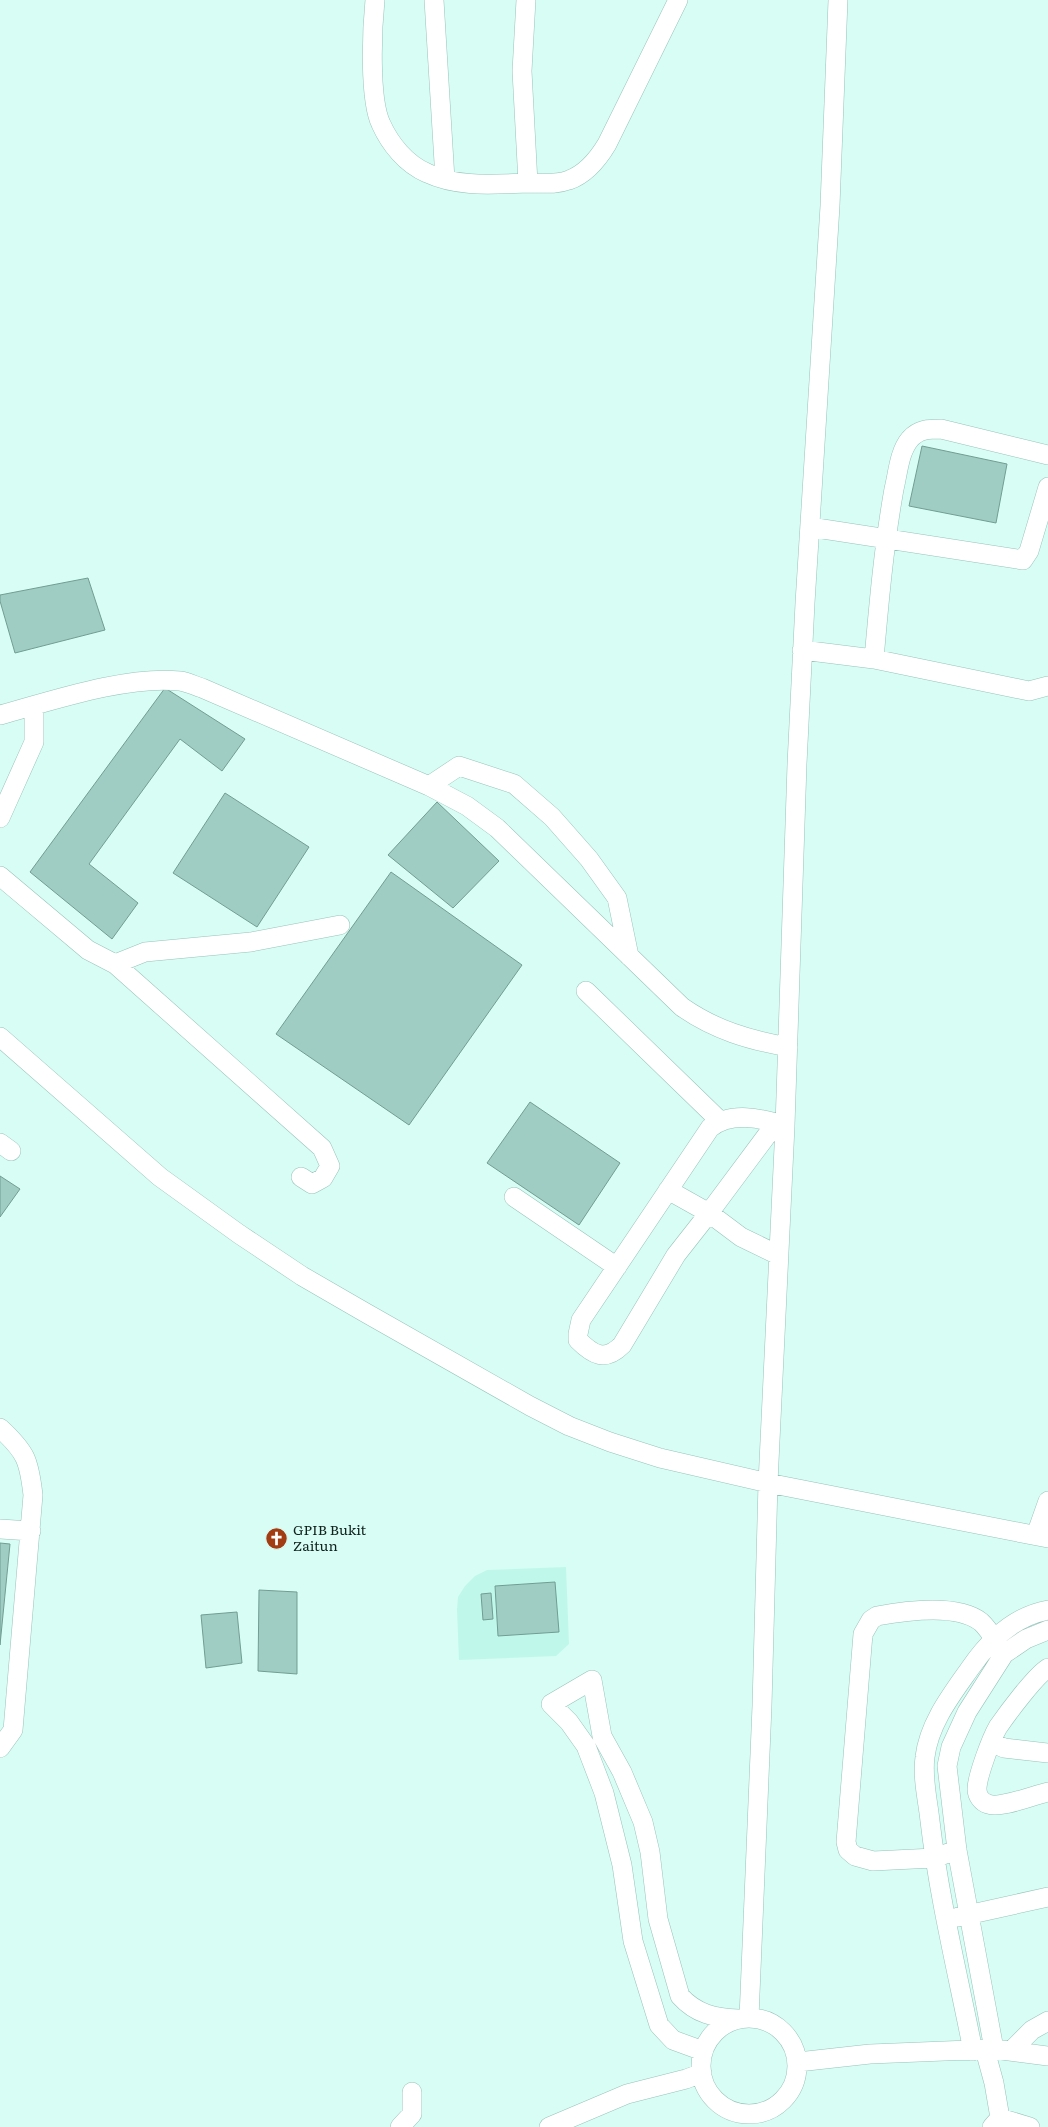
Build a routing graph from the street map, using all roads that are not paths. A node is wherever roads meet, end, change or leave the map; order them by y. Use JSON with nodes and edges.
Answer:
{"nodes":[{"id":1,"x":374,"y":0,"type":"edge"},
{"id":2,"x":434,"y":0,"type":"edge"},
{"id":3,"x":526,"y":0,"type":"edge"},
{"id":4,"x":678,"y":0,"type":"edge"},
{"id":5,"x":838,"y":0,"type":"edge"},
{"id":6,"x":445,"y":179,"type":"junction"},
{"id":7,"x":528,"y":183,"type":"junction"},
{"id":8,"x":1048,"y":455,"type":"edge"},
{"id":9,"x":1048,"y":487,"type":"edge"},
{"id":10,"x":810,"y":527,"type":"junction"},
{"id":11,"x":885,"y":538,"type":"junction"},
{"id":12,"x":802,"y":650,"type":"junction"},
{"id":13,"x":874,"y":659,"type":"junction"},
{"id":14,"x":1048,"y":686,"type":"edge"},
{"id":15,"x":34,"y":706,"type":"junction"},
{"id":16,"x":0,"y":715,"type":"edge"},
{"id":17,"x":429,"y":786,"type":"junction"},
{"id":18,"x":0,"y":818,"type":"edge"},
{"id":19,"x":0,"y":876,"type":"edge"},
{"id":20,"x":340,"y":925,"type":"dead end"},
{"id":21,"x":629,"y":956,"type":"junction"},
{"id":22,"x":115,"y":964,"type":"junction"},
{"id":23,"x":586,"y":991,"type":"dead end"},
{"id":24,"x":0,"y":1037,"type":"edge"},
{"id":25,"x":788,"y":1047,"type":"junction"},
{"id":26,"x":719,"y":1120,"type":"junction"},
{"id":27,"x":781,"y":1125,"type":"junction"},
{"id":28,"x":301,"y":1177,"type":"dead end"},
{"id":29,"x":668,"y":1190,"type":"junction"},
{"id":30,"x":514,"y":1197,"type":"dead end"},
{"id":31,"x":708,"y":1213,"type":"junction"},
{"id":32,"x":778,"y":1255,"type":"junction"},
{"id":33,"x":617,"y":1266,"type":"junction"},
{"id":34,"x":0,"y":1428,"type":"edge"},
{"id":35,"x":768,"y":1483,"type":"junction"},
{"id":36,"x":1048,"y":1501,"type":"edge"},
{"id":37,"x":0,"y":1529,"type":"edge"},
{"id":38,"x":31,"y":1531,"type":"junction"},
{"id":39,"x":1042,"y":1536,"type":"edge"},
{"id":40,"x":1048,"y":1610,"type":"edge"},
{"id":41,"x":1048,"y":1630,"type":"edge"},
{"id":42,"x":999,"y":1647,"type":"junction"},
{"id":43,"x":1048,"y":1668,"type":"edge"},
{"id":44,"x":947,"y":1700,"type":"junction"},
{"id":45,"x":967,"y":1712,"type":"junction"},
{"id":46,"x":594,"y":1741,"type":"junction"},
{"id":47,"x":991,"y":1742,"type":"junction"},
{"id":48,"x":0,"y":1748,"type":"edge"},
{"id":49,"x":1048,"y":1753,"type":"edge"},
{"id":50,"x":1048,"y":1792,"type":"edge"},
{"id":51,"x":957,"y":1850,"type":"junction"},
{"id":52,"x":934,"y":1858,"type":"junction"},
{"id":53,"x":1048,"y":1897,"type":"edge"},
{"id":54,"x":970,"y":1916,"type":"junction"},
{"id":55,"x":946,"y":1919,"type":"junction"},
{"id":56,"x":744,"y":2018,"type":"junction"},
{"id":57,"x":1048,"y":2021,"type":"edge"},
{"id":58,"x":991,"y":2050,"type":"junction"},
{"id":59,"x":703,"y":2051,"type":"junction"},
{"id":60,"x":1048,"y":2056,"type":"edge"},
{"id":61,"x":798,"y":2062,"type":"junction"},
{"id":62,"x":702,"y":2073,"type":"junction"},
{"id":63,"x":412,"y":2092,"type":"dead end"},
{"id":64,"x":751,"y":2121,"type":"edge"},
{"id":65,"x":996,"y":2122,"type":"edge"},
{"id":66,"x":400,"y":2127,"type":"edge"},
{"id":67,"x":549,"y":2127,"type":"edge"},
{"id":68,"x":1030,"y":2127,"type":"edge"}],
"edges":[{"from":1,"to":6,"type":"street"},
{"from":2,"to":6,"type":"street"},
{"from":3,"to":7,"type":"street"},
{"from":4,"to":7,"type":"street"},
{"from":5,"to":10,"type":"street"},
{"from":6,"to":7,"type":"street"},
{"from":8,"to":11,"type":"street"},
{"from":9,"to":11,"type":"street"},
{"from":10,"to":11,"type":"street"},
{"from":10,"to":12,"type":"street"},
{"from":11,"to":13,"type":"street"},
{"from":12,"to":13,"type":"street"},
{"from":12,"to":25,"type":"street"},
{"from":13,"to":14,"type":"street"},
{"from":15,"to":16,"type":"street"},
{"from":15,"to":17,"type":"street"},
{"from":15,"to":18,"type":"street"},
{"from":17,"to":21,"type":"street"},
{"from":17,"to":21,"type":"street"},
{"from":19,"to":22,"type":"street"},
{"from":20,"to":22,"type":"street"},
{"from":21,"to":25,"type":"street"},
{"from":22,"to":28,"type":"street"},
{"from":23,"to":26,"type":"street"},
{"from":24,"to":35,"type":"street"},
{"from":25,"to":27,"type":"street"},
{"from":26,"to":27,"type":"street"},
{"from":26,"to":29,"type":"street"},
{"from":27,"to":31,"type":"street"},
{"from":27,"to":32,"type":"street"},
{"from":29,"to":31,"type":"street"},
{"from":29,"to":33,"type":"street"},
{"from":30,"to":33,"type":"street"},
{"from":31,"to":32,"type":"street"},
{"from":31,"to":33,"type":"street"},
{"from":32,"to":35,"type":"street"},
{"from":34,"to":38,"type":"street"},
{"from":35,"to":39,"type":"street"},
{"from":35,"to":56,"type":"street"},
{"from":36,"to":39,"type":"street"},
{"from":37,"to":38,"type":"street"},
{"from":38,"to":48,"type":"street"},
{"from":40,"to":42,"type":"street"},
{"from":41,"to":42,"type":"street"},
{"from":42,"to":44,"type":"street"},
{"from":42,"to":45,"type":"street"},
{"from":42,"to":52,"type":"street"},
{"from":43,"to":47,"type":"street"},
{"from":44,"to":45,"type":"street"},
{"from":44,"to":52,"type":"street"},
{"from":45,"to":51,"type":"street"},
{"from":46,"to":46,"type":"street"},
{"from":46,"to":56,"type":"street"},
{"from":46,"to":59,"type":"street"},
{"from":47,"to":49,"type":"street"},
{"from":47,"to":50,"type":"street"},
{"from":51,"to":52,"type":"street"},
{"from":51,"to":54,"type":"street"},
{"from":52,"to":55,"type":"street"},
{"from":53,"to":54,"type":"street"},
{"from":54,"to":55,"type":"street"},
{"from":54,"to":58,"type":"street"},
{"from":55,"to":58,"type":"street"},
{"from":56,"to":59,"type":"street"},
{"from":56,"to":61,"type":"street"},
{"from":57,"to":58,"type":"street"},
{"from":58,"to":60,"type":"street"},
{"from":58,"to":61,"type":"street"},
{"from":58,"to":65,"type":"street"},
{"from":59,"to":62,"type":"street"},
{"from":61,"to":64,"type":"street"},
{"from":62,"to":64,"type":"street"},
{"from":62,"to":67,"type":"street"},
{"from":63,"to":66,"type":"street"},
{"from":65,"to":68,"type":"street"}]}
